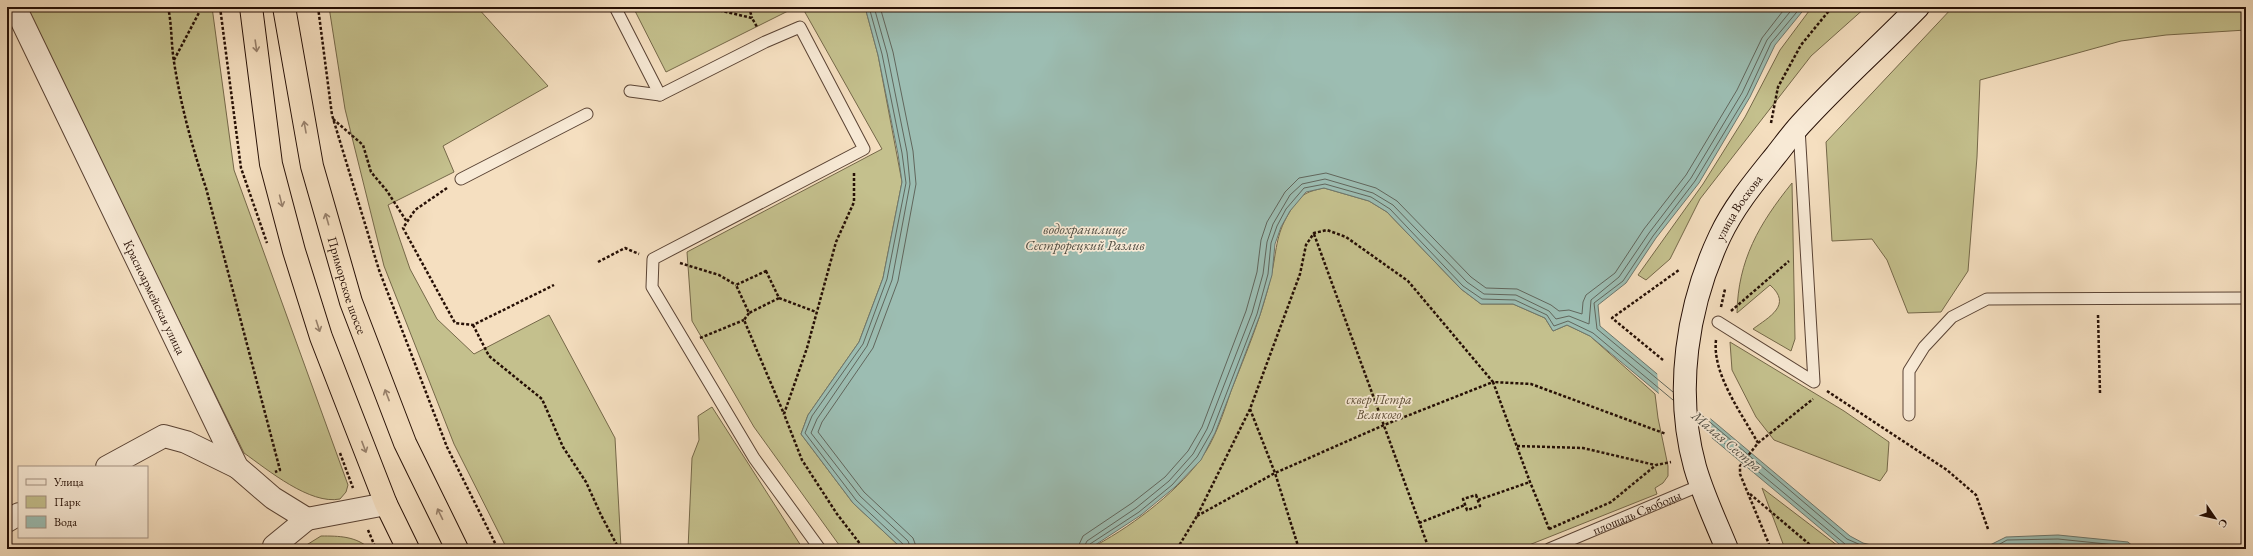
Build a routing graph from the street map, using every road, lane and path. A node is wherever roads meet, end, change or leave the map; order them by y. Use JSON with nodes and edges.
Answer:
{"nodes":[{"id":1,"x":15,"y":7,"type":"edge"},
{"id":2,"x":168,"y":7,"type":"edge"},
{"id":3,"x":202,"y":7,"type":"edge"},
{"id":4,"x":251,"y":7,"type":"edge"},
{"id":5,"x":284,"y":7,"type":"edge"},
{"id":6,"x":318,"y":7,"type":"edge"},
{"id":7,"x":615,"y":7,"type":"edge"},
{"id":8,"x":705,"y":7,"type":"edge"},
{"id":9,"x":749,"y":7,"type":"edge"},
{"id":10,"x":1832,"y":7,"type":"edge"},
{"id":11,"x":1918,"y":7,"type":"edge"},
{"id":12,"x":752,"y":18,"type":"junction"},
{"id":13,"x":765,"y":42,"type":"junction"},
{"id":14,"x":174,"y":61,"type":"junction"},
{"id":15,"x":630,"y":91,"type":"dead end"},
{"id":16,"x":660,"y":95,"type":"junction"},
{"id":17,"x":587,"y":114,"type":"dead end"},
{"id":18,"x":333,"y":119,"type":"junction"},
{"id":19,"x":1771,"y":124,"type":"dead end"},
{"id":20,"x":1799,"y":126,"type":"junction"},
{"id":21,"x":851,"y":156,"type":"junction"},
{"id":22,"x":461,"y":179,"type":"joint"},
{"id":23,"x":407,"y":222,"type":"junction"},
{"id":24,"x":1314,"y":234,"type":"junction"},
{"id":25,"x":1806,"y":247,"type":"junction"},
{"id":26,"x":653,"y":259,"type":"junction"},
{"id":27,"x":598,"y":262,"type":"dead end"},
{"id":28,"x":1679,"y":270,"type":"dead end"},
{"id":29,"x":554,"y":285,"type":"dead end"},
{"id":30,"x":736,"y":286,"type":"junction"},
{"id":31,"x":779,"y":298,"type":"junction"},
{"id":32,"x":2097,"y":298,"type":"junction"},
{"id":33,"x":2246,"y":298,"type":"edge"},
{"id":34,"x":816,"y":312,"type":"junction"},
{"id":35,"x":748,"y":313,"type":"junction"},
{"id":36,"x":744,"y":320,"type":"junction"},
{"id":37,"x":1718,"y":322,"type":"joint"},
{"id":38,"x":473,"y":325,"type":"junction"},
{"id":39,"x":699,"y":338,"type":"dead end"},
{"id":40,"x":1663,"y":360,"type":"dead end"},
{"id":41,"x":1493,"y":382,"type":"junction"},
{"id":42,"x":1825,"y":389,"type":"dead end"},
{"id":43,"x":2100,"y":393,"type":"dead end"},
{"id":44,"x":1819,"y":394,"type":"dead end"},
{"id":45,"x":1250,"y":409,"type":"junction"},
{"id":46,"x":784,"y":414,"type":"junction"},
{"id":47,"x":1909,"y":415,"type":"dead end"},
{"id":48,"x":1384,"y":425,"type":"junction"},
{"id":49,"x":1667,"y":434,"type":"dead end"},
{"id":50,"x":1758,"y":443,"type":"dead end"},
{"id":51,"x":1517,"y":446,"type":"junction"},
{"id":52,"x":1752,"y":451,"type":"dead end"},
{"id":53,"x":1672,"y":462,"type":"dead end"},
{"id":54,"x":1656,"y":465,"type":"junction"},
{"id":55,"x":109,"y":466,"type":"edge"},
{"id":56,"x":245,"y":473,"type":"junction"},
{"id":57,"x":1275,"y":473,"type":"junction"},
{"id":58,"x":1698,"y":476,"type":"junction"},
{"id":59,"x":1530,"y":482,"type":"junction"},
{"id":60,"x":1748,"y":492,"type":"junction"},
{"id":61,"x":1478,"y":500,"type":"junction"},
{"id":62,"x":386,"y":504,"type":"junction"},
{"id":63,"x":1466,"y":505,"type":"junction"},
{"id":64,"x":18,"y":515,"type":"edge"},
{"id":65,"x":1197,"y":516,"type":"junction"},
{"id":66,"x":307,"y":519,"type":"junction"},
{"id":67,"x":7,"y":521,"type":"edge"},
{"id":68,"x":1419,"y":523,"type":"junction"},
{"id":69,"x":1988,"y":528,"type":"dead end"},
{"id":70,"x":1562,"y":546,"type":"edge"},
{"id":71,"x":274,"y":549,"type":"edge"},
{"id":72,"x":408,"y":549,"type":"edge"},
{"id":73,"x":457,"y":549,"type":"edge"},
{"id":74,"x":498,"y":549,"type":"edge"},
{"id":75,"x":620,"y":549,"type":"edge"},
{"id":76,"x":820,"y":549,"type":"edge"},
{"id":77,"x":864,"y":549,"type":"edge"},
{"id":78,"x":1177,"y":549,"type":"edge"},
{"id":79,"x":1299,"y":549,"type":"edge"},
{"id":80,"x":1429,"y":549,"type":"edge"},
{"id":81,"x":1549,"y":549,"type":"edge"},
{"id":82,"x":1727,"y":549,"type":"edge"},
{"id":83,"x":1771,"y":549,"type":"edge"},
{"id":84,"x":1815,"y":549,"type":"edge"}],
"edges":[{"from":1,"to":56,"type":"street","name":"Красноармейская улица"},
{"from":2,"to":14,"type":"path"},
{"from":3,"to":14,"type":"path"},
{"from":4,"to":62,"type":"highway","one_way":true},
{"from":73,"to":5,"type":"highway","name":"Приморское шоссе","one_way":true},
{"from":6,"to":18,"type":"path"},
{"from":7,"to":16,"type":"lane"},
{"from":8,"to":12,"type":"path"},
{"from":9,"to":12,"type":"path"},
{"from":10,"to":19,"type":"path"},
{"from":11,"to":20,"type":"street","name":"улица Воскова"},
{"from":12,"to":13,"type":"path"},
{"from":13,"to":16,"type":"lane"},
{"from":13,"to":21,"type":"lane"},
{"from":14,"to":56,"type":"path"},
{"from":15,"to":16,"type":"lane"},
{"from":17,"to":22,"type":"lane"},
{"from":18,"to":23,"type":"path"},
{"from":18,"to":74,"type":"path"},
{"from":20,"to":25,"type":"lane"},
{"from":20,"to":58,"type":"street","name":"улица Воскова"},
{"from":21,"to":26,"type":"lane"},
{"from":21,"to":34,"type":"path"},
{"from":22,"to":23,"type":"path"},
{"from":23,"to":38,"type":"path"},
{"from":24,"to":41,"type":"path"},
{"from":24,"to":45,"type":"path"},
{"from":24,"to":48,"type":"path"},
{"from":25,"to":37,"type":"path"},
{"from":25,"to":37,"type":"lane"},
{"from":26,"to":27,"type":"path"},
{"from":26,"to":30,"type":"path"},
{"from":26,"to":76,"type":"lane"},
{"from":28,"to":40,"type":"path"},
{"from":29,"to":38,"type":"path"},
{"from":30,"to":31,"type":"path"},
{"from":30,"to":35,"type":"path"},
{"from":31,"to":34,"type":"path"},
{"from":31,"to":35,"type":"path"},
{"from":32,"to":33,"type":"lane"},
{"from":32,"to":43,"type":"path"},
{"from":32,"to":47,"type":"lane"},
{"from":34,"to":46,"type":"path"},
{"from":35,"to":36,"type":"path"},
{"from":36,"to":39,"type":"path"},
{"from":36,"to":46,"type":"path"},
{"from":38,"to":75,"type":"path"},
{"from":41,"to":48,"type":"path"},
{"from":41,"to":49,"type":"path"},
{"from":41,"to":51,"type":"path"},
{"from":42,"to":69,"type":"path"},
{"from":44,"to":50,"type":"path"},
{"from":45,"to":57,"type":"path"},
{"from":45,"to":65,"type":"path"},
{"from":46,"to":77,"type":"path"},
{"from":48,"to":57,"type":"path"},
{"from":48,"to":68,"type":"path"},
{"from":51,"to":54,"type":"path"},
{"from":51,"to":59,"type":"path"},
{"from":52,"to":60,"type":"path"},
{"from":53,"to":54,"type":"path"},
{"from":54,"to":59,"type":"path"},
{"from":55,"to":56,"type":"street"},
{"from":56,"to":66,"type":"street","name":"Красноармейская улица"},
{"from":57,"to":65,"type":"path"},
{"from":57,"to":79,"type":"path"},
{"from":58,"to":70,"type":"lane","name":"площадь Свободы"},
{"from":58,"to":82,"type":"street"},
{"from":59,"to":61,"type":"path"},
{"from":60,"to":83,"type":"path"},
{"from":60,"to":84,"type":"path"},
{"from":61,"to":63,"type":"path"},
{"from":61,"to":63,"type":"path"},
{"from":62,"to":66,"type":"street"},
{"from":62,"to":72,"type":"highway"},
{"from":63,"to":68,"type":"path"},
{"from":64,"to":67,"type":"street"},
{"from":65,"to":78,"type":"path"},
{"from":66,"to":71,"type":"street"},
{"from":68,"to":80,"type":"path"},
{"from":70,"to":81,"type":"lane","name":"площадь Свободы"}]}
